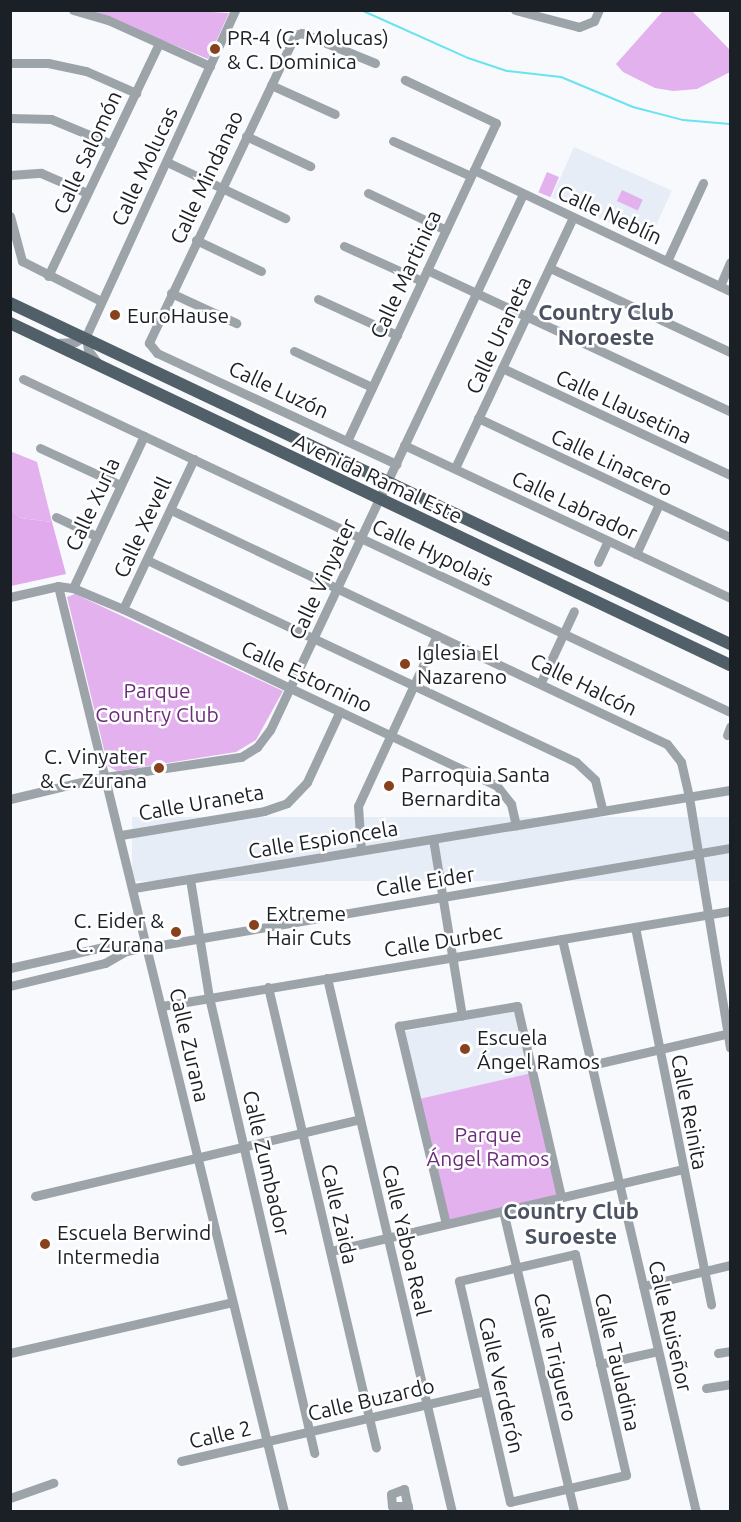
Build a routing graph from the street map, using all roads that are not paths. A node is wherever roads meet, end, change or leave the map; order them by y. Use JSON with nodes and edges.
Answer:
{"nodes":[{"id":1,"x":73,"y":10,"type":"edge"},
{"id":2,"x":515,"y":10,"type":"edge"},
{"id":3,"x":599,"y":10,"type":"edge"},
{"id":4,"x":234,"y":11,"type":"edge"},
{"id":5,"x":531,"y":12,"type":"edge"},
{"id":6,"x":159,"y":43,"type":"junction"},
{"id":7,"x":10,"y":63,"type":"edge"},
{"id":8,"x":375,"y":63,"type":"dead end"},
{"id":9,"x":210,"y":66,"type":"junction"},
{"id":10,"x":405,"y":80,"type":"dead end"},
{"id":11,"x":270,"y":85,"type":"junction"},
{"id":12,"x":136,"y":93,"type":"junction"},
{"id":13,"x":335,"y":114,"type":"dead end"},
{"id":14,"x":10,"y":118,"type":"edge"},
{"id":15,"x":246,"y":136,"type":"junction"},
{"id":16,"x":393,"y":141,"type":"dead end"},
{"id":17,"x":111,"y":144,"type":"junction"},
{"id":18,"x":167,"y":162,"type":"junction"},
{"id":19,"x":310,"y":166,"type":"dead end"},
{"id":20,"x":473,"y":173,"type":"junction"},
{"id":21,"x":10,"y":175,"type":"edge"},
{"id":22,"x":703,"y":183,"type":"dead end"},
{"id":23,"x":221,"y":188,"type":"junction"},
{"id":24,"x":87,"y":193,"type":"junction"},
{"id":25,"x":368,"y":193,"type":"dead end"},
{"id":26,"x":523,"y":194,"type":"junction"},
{"id":27,"x":10,"y":216,"type":"edge"},
{"id":28,"x":573,"y":217,"type":"junction"},
{"id":29,"x":285,"y":218,"type":"dead end"},
{"id":30,"x":446,"y":230,"type":"junction"},
{"id":31,"x":196,"y":240,"type":"junction"},
{"id":32,"x":344,"y":246,"type":"dead end"},
{"id":33,"x":667,"y":261,"type":"junction"},
{"id":34,"x":730,"y":262,"type":"edge"},
{"id":35,"x":549,"y":268,"type":"junction"},
{"id":36,"x":427,"y":270,"type":"junction"},
{"id":37,"x":261,"y":271,"type":"dead end"},
{"id":38,"x":48,"y":276,"type":"junction"},
{"id":39,"x":422,"y":281,"type":"junction"},
{"id":40,"x":720,"y":286,"type":"junction"},
{"id":41,"x":730,"y":291,"type":"edge"},
{"id":42,"x":476,"y":292,"type":"junction"},
{"id":43,"x":171,"y":293,"type":"junction"},
{"id":44,"x":318,"y":298,"type":"dead end"},
{"id":45,"x":101,"y":301,"type":"junction"},
{"id":46,"x":10,"y":303,"type":"edge"},
{"id":47,"x":527,"y":316,"type":"junction"},
{"id":48,"x":10,"y":323,"type":"edge"},
{"id":49,"x":236,"y":323,"type":"dead end"},
{"id":50,"x":397,"y":334,"type":"junction"},
{"id":51,"x":38,"y":336,"type":"junction"},
{"id":52,"x":86,"y":336,"type":"junction"},
{"id":53,"x":149,"y":343,"type":"joint"},
{"id":54,"x":294,"y":351,"type":"dead end"},
{"id":55,"x":730,"y":352,"type":"edge"},
{"id":56,"x":502,"y":368,"type":"junction"},
{"id":57,"x":105,"y":369,"type":"junction"},
{"id":58,"x":23,"y":379,"type":"dead end"},
{"id":59,"x":372,"y":387,"type":"junction"},
{"id":60,"x":730,"y":411,"type":"edge"},
{"id":61,"x":478,"y":418,"type":"junction"},
{"id":62,"x":144,"y":436,"type":"junction"},
{"id":63,"x":347,"y":441,"type":"junction"},
{"id":64,"x":404,"y":445,"type":"junction"},
{"id":65,"x":40,"y":448,"type":"dead end"},
{"id":66,"x":194,"y":459,"type":"junction"},
{"id":67,"x":396,"y":464,"type":"junction"},
{"id":68,"x":455,"y":468,"type":"junction"},
{"id":69,"x":730,"y":476,"type":"edge"},
{"id":70,"x":388,"y":481,"type":"junction"},
{"id":71,"x":120,"y":485,"type":"junction"},
{"id":72,"x":379,"y":500,"type":"junction"},
{"id":73,"x":659,"y":504,"type":"junction"},
{"id":74,"x":171,"y":510,"type":"junction"},
{"id":75,"x":56,"y":518,"type":"dead end"},
{"id":76,"x":96,"y":536,"type":"junction"},
{"id":77,"x":361,"y":537,"type":"junction"},
{"id":78,"x":730,"y":537,"type":"edge"},
{"id":79,"x":608,"y":541,"type":"junction"},
{"id":80,"x":636,"y":554,"type":"junction"},
{"id":81,"x":147,"y":560,"type":"junction"},
{"id":82,"x":598,"y":562,"type":"dead end"},
{"id":83,"x":58,"y":586,"type":"junction"},
{"id":84,"x":73,"y":588,"type":"junction"},
{"id":85,"x":337,"y":588,"type":"junction"},
{"id":86,"x":10,"y":597,"type":"edge"},
{"id":87,"x":730,"y":598,"type":"edge"},
{"id":88,"x":123,"y":609,"type":"junction"},
{"id":89,"x":574,"y":612,"type":"dead end"},
{"id":90,"x":564,"y":633,"type":"junction"},
{"id":91,"x":437,"y":635,"type":"junction"},
{"id":92,"x":314,"y":638,"type":"junction"},
{"id":93,"x":730,"y":644,"type":"edge"},
{"id":94,"x":730,"y":666,"type":"edge"},
{"id":95,"x":541,"y":682,"type":"junction"},
{"id":96,"x":414,"y":685,"type":"junction"},
{"id":97,"x":290,"y":688,"type":"junction"},
{"id":98,"x":340,"y":711,"type":"junction"},
{"id":99,"x":730,"y":712,"type":"edge"},
{"id":100,"x":390,"y":736,"type":"junction"},
{"id":101,"x":107,"y":779,"type":"junction"},
{"id":102,"x":730,"y":790,"type":"edge"},
{"id":103,"x":689,"y":797,"type":"junction"},
{"id":104,"x":10,"y":799,"type":"edge"},
{"id":105,"x":603,"y":811,"type":"junction"},
{"id":106,"x":516,"y":825,"type":"junction"},
{"id":107,"x":121,"y":835,"type":"junction"},
{"id":108,"x":433,"y":839,"type":"junction"},
{"id":109,"x":730,"y":848,"type":"edge"},
{"id":110,"x":362,"y":850,"type":"junction"},
{"id":111,"x":699,"y":854,"type":"junction"},
{"id":112,"x":190,"y":879,"type":"junction"},
{"id":113,"x":134,"y":888,"type":"junction"},
{"id":114,"x":442,"y":896,"type":"junction"},
{"id":115,"x":730,"y":911,"type":"edge"},
{"id":116,"x":708,"y":914,"type":"junction"},
{"id":117,"x":635,"y":927,"type":"junction"},
{"id":118,"x":200,"y":936,"type":"junction"},
{"id":119,"x":562,"y":939,"type":"junction"},
{"id":120,"x":148,"y":945,"type":"junction"},
{"id":121,"x":126,"y":951,"type":"junction"},
{"id":122,"x":452,"y":957,"type":"junction"},
{"id":123,"x":10,"y":968,"type":"edge"},
{"id":124,"x":327,"y":978,"type":"junction"},
{"id":125,"x":10,"y":986,"type":"edge"},
{"id":126,"x":268,"y":987,"type":"junction"},
{"id":127,"x":209,"y":997,"type":"junction"},
{"id":128,"x":162,"y":1006,"type":"junction"},
{"id":129,"x":462,"y":1016,"type":"junction"},
{"id":130,"x":729,"y":1033,"type":"edge"},
{"id":131,"x":730,"y":1048,"type":"edge"},
{"id":132,"x":660,"y":1049,"type":"junction"},
{"id":133,"x":591,"y":1065,"type":"junction"},
{"id":134,"x":360,"y":1119,"type":"junction"},
{"id":135,"x":302,"y":1132,"type":"junction"},
{"id":136,"x":244,"y":1146,"type":"junction"},
{"id":137,"x":198,"y":1157,"type":"junction"},
{"id":138,"x":683,"y":1169,"type":"junction"},
{"id":139,"x":619,"y":1184,"type":"junction"},
{"id":140,"x":35,"y":1196,"type":"dead end"},
{"id":141,"x":561,"y":1197,"type":"junction"},
{"id":142,"x":503,"y":1211,"type":"junction"},
{"id":143,"x":446,"y":1224,"type":"junction"},
{"id":144,"x":388,"y":1237,"type":"junction"},
{"id":145,"x":331,"y":1251,"type":"junction"},
{"id":146,"x":730,"y":1265,"type":"edge"},
{"id":147,"x":517,"y":1268,"type":"junction"},
{"id":148,"x":704,"y":1272,"type":"junction"},
{"id":149,"x":643,"y":1286,"type":"junction"},
{"id":150,"x":232,"y":1302,"type":"junction"},
{"id":151,"x":711,"y":1304,"type":"dead end"},
{"id":152,"x":658,"y":1351,"type":"junction"},
{"id":153,"x":730,"y":1351,"type":"edge"},
{"id":154,"x":10,"y":1353,"type":"edge"},
{"id":155,"x":718,"y":1353,"type":"dead end"},
{"id":156,"x":600,"y":1364,"type":"junction"},
{"id":157,"x":730,"y":1384,"type":"edge"},
{"id":158,"x":706,"y":1388,"type":"dead end"},
{"id":159,"x":484,"y":1391,"type":"junction"},
{"id":160,"x":427,"y":1404,"type":"junction"},
{"id":161,"x":369,"y":1418,"type":"junction"},
{"id":162,"x":311,"y":1431,"type":"junction"},
{"id":163,"x":267,"y":1442,"type":"junction"},
{"id":164,"x":376,"y":1448,"type":"dead end"},
{"id":165,"x":315,"y":1453,"type":"dead end"},
{"id":166,"x":181,"y":1461,"type":"dead end"},
{"id":167,"x":53,"y":1483,"type":"dead end"},
{"id":168,"x":568,"y":1489,"type":"junction"},
{"id":169,"x":10,"y":1498,"type":"edge"},
{"id":170,"x":284,"y":1512,"type":"edge"},
{"id":171,"x":452,"y":1512,"type":"edge"},
{"id":172,"x":574,"y":1512,"type":"edge"},
{"id":173,"x":696,"y":1512,"type":"edge"}],
"edges":[{"from":1,"to":6,"type":"street"},
{"from":2,"to":5,"type":"street"},
{"from":3,"to":5,"type":"street"},
{"from":4,"to":9,"type":"street","name":"Calle Molucas"},
{"from":6,"to":9,"type":"street"},
{"from":6,"to":12,"type":"street","name":"Calle Salomón"},
{"from":7,"to":12,"type":"street"},
{"from":8,"to":11,"type":"street","name":"Calle Mindanao"},
{"from":9,"to":18,"type":"street","name":"Calle Molucas"},
{"from":10,"to":20,"type":"street","name":"Calle Martinica"},
{"from":11,"to":13,"type":"street"},
{"from":11,"to":15,"type":"street","name":"Calle Mindanao"},
{"from":12,"to":17,"type":"street","name":"Calle Salomón"},
{"from":14,"to":17,"type":"street"},
{"from":15,"to":19,"type":"street"},
{"from":15,"to":23,"type":"street","name":"Calle Mindanao"},
{"from":16,"to":20,"type":"street","name":"Calle Neblín"},
{"from":17,"to":24,"type":"street","name":"Calle Salomón"},
{"from":18,"to":23,"type":"street"},
{"from":18,"to":45,"type":"street","name":"Calle Molucas"},
{"from":20,"to":26,"type":"street","name":"Calle Neblín"},
{"from":20,"to":30,"type":"street","name":"Calle Martinica"},
{"from":21,"to":24,"type":"street"},
{"from":22,"to":33,"type":"street"},
{"from":23,"to":29,"type":"street"},
{"from":23,"to":31,"type":"street","name":"Calle Mindanao"},
{"from":24,"to":38,"type":"street","name":"Calle Salomón"},
{"from":25,"to":30,"type":"street"},
{"from":26,"to":28,"type":"street","name":"Calle Neblín"},
{"from":26,"to":42,"type":"street","name":"Calle Vinyater"},
{"from":27,"to":38,"type":"street"},
{"from":28,"to":33,"type":"street","name":"Calle Neblín"},
{"from":28,"to":35,"type":"street","name":"Calle Uraneta"},
{"from":30,"to":36,"type":"street","name":"Calle Martinica"},
{"from":31,"to":37,"type":"street"},
{"from":31,"to":43,"type":"street","name":"Calle Mindanao"},
{"from":32,"to":39,"type":"street"},
{"from":33,"to":40,"type":"street","name":"Calle Neblín"},
{"from":34,"to":40,"type":"street"},
{"from":35,"to":47,"type":"street","name":"Calle Uraneta"},
{"from":35,"to":55,"type":"street"},
{"from":36,"to":39,"type":"street","name":"Calle Martinica"},
{"from":36,"to":42,"type":"street"},
{"from":38,"to":45,"type":"street"},
{"from":39,"to":50,"type":"street","name":"Calle Martinica"},
{"from":40,"to":41,"type":"street","name":"Calle Neblín"},
{"from":42,"to":47,"type":"street"},
{"from":42,"to":64,"type":"street","name":"Calle Vinyater"},
{"from":43,"to":49,"type":"street"},
{"from":43,"to":53,"type":"street","name":"Calle Mindanao"},
{"from":44,"to":50,"type":"street"},
{"from":45,"to":52,"type":"street","name":"Calle Molucas"},
{"from":46,"to":52,"type":"main road","name":"Avenida Ramal Este"},
{"from":47,"to":56,"type":"street","name":"Calle Uraneta"},
{"from":47,"to":60,"type":"street"},
{"from":48,"to":51,"type":"main road","name":"Avenida Ramal Este"},
{"from":50,"to":59,"type":"street","name":"Calle Martinica"},
{"from":51,"to":52,"type":"street"},
{"from":51,"to":57,"type":"main road","name":"Avenida Ramal Este"},
{"from":52,"to":57,"type":"street"},
{"from":52,"to":70,"type":"main road","name":"Avenida Ramal Este"},
{"from":53,"to":63,"type":"street","name":"Calle Luzón"},
{"from":54,"to":59,"type":"street"},
{"from":56,"to":61,"type":"street","name":"Calle Uraneta"},
{"from":56,"to":69,"type":"street","name":"Calle Llausetina"},
{"from":57,"to":72,"type":"main road","name":"Avenida Ramal Este"},
{"from":58,"to":62,"type":"street","name":"Calle Hypolais"},
{"from":59,"to":63,"type":"street","name":"Calle Martinica"},
{"from":61,"to":68,"type":"street","name":"Calle Uraneta"},
{"from":61,"to":73,"type":"street","name":"Calle Linacero"},
{"from":62,"to":66,"type":"street","name":"Calle Hypolais"},
{"from":62,"to":71,"type":"street","name":"Calle Xurla"},
{"from":63,"to":67,"type":"street","name":"Calle Luzón"},
{"from":64,"to":67,"type":"street","name":"Calle Vinyater"},
{"from":64,"to":68,"type":"street","name":"Calle Labrador"},
{"from":65,"to":71,"type":"street"},
{"from":66,"to":74,"type":"street","name":"Calle Xevell"},
{"from":66,"to":77,"type":"street","name":"Calle Hypolais"},
{"from":67,"to":70,"type":"street","name":"Calle Vinyater"},
{"from":68,"to":79,"type":"street","name":"Calle Labrador"},
{"from":70,"to":72,"type":"street","name":"Calle Vinyater"},
{"from":70,"to":93,"type":"main road","name":"Avenida Ramal Este"},
{"from":71,"to":76,"type":"street","name":"Calle Xurla"},
{"from":72,"to":77,"type":"street","name":"Calle Vinyater"},
{"from":72,"to":94,"type":"main road","name":"Avenida Ramal Este"},
{"from":73,"to":78,"type":"street","name":"Calle Linacero"},
{"from":73,"to":80,"type":"street"},
{"from":74,"to":81,"type":"street","name":"Calle Xevell"},
{"from":74,"to":85,"type":"street","name":"Calle Halcón"},
{"from":75,"to":76,"type":"street"},
{"from":76,"to":84,"type":"street","name":"Calle Xurla"},
{"from":77,"to":85,"type":"street","name":"Calle Vinyater"},
{"from":77,"to":90,"type":"street","name":"Calle Hypolais"},
{"from":79,"to":80,"type":"street","name":"Calle Labrador"},
{"from":79,"to":82,"type":"street"},
{"from":80,"to":87,"type":"street","name":"Calle Labrador"},
{"from":81,"to":88,"type":"street","name":"Calle Xevell"},
{"from":81,"to":92,"type":"street"},
{"from":83,"to":84,"type":"street","name":"Calle Estornino"},
{"from":83,"to":86,"type":"street"},
{"from":83,"to":101,"type":"street","name":"Calle Zurana"},
{"from":84,"to":88,"type":"street","name":"Calle Estornino"},
{"from":85,"to":91,"type":"street","name":"Calle Halcón"},
{"from":85,"to":92,"type":"street","name":"Calle Vinyater"},
{"from":88,"to":97,"type":"street","name":"Calle Estornino"},
{"from":89,"to":90,"type":"street"},
{"from":90,"to":95,"type":"street"},
{"from":90,"to":99,"type":"street","name":"Calle Hypolais"},
{"from":91,"to":95,"type":"street","name":"Calle Halcón"},
{"from":91,"to":96,"type":"street"},
{"from":92,"to":96,"type":"street"},
{"from":92,"to":97,"type":"street","name":"Calle Vinyater"},
{"from":95,"to":103,"type":"street","name":"Calle Halcón"},
{"from":96,"to":100,"type":"street"},
{"from":96,"to":105,"type":"street"},
{"from":97,"to":98,"type":"street","name":"Calle Estornino"},
{"from":97,"to":101,"type":"street","name":"Calle Vinyater"},
{"from":98,"to":100,"type":"street","name":"Calle Estornino"},
{"from":98,"to":107,"type":"street","name":"Calle Uraneta"},
{"from":100,"to":106,"type":"street","name":"Calle Estornino"},
{"from":100,"to":110,"type":"street"},
{"from":101,"to":104,"type":"street","name":"Calle Vinyater"},
{"from":101,"to":107,"type":"street","name":"Calle Zurana"},
{"from":102,"to":103,"type":"street","name":"Calle Espioncela"},
{"from":103,"to":105,"type":"street","name":"Calle Espioncela"},
{"from":103,"to":111,"type":"street","name":"Calle Halcón"},
{"from":105,"to":106,"type":"street","name":"Calle Espioncela"},
{"from":106,"to":108,"type":"street","name":"Calle Espioncela"},
{"from":107,"to":113,"type":"street","name":"Calle Zurana"},
{"from":108,"to":110,"type":"street","name":"Calle Espioncela"},
{"from":108,"to":114,"type":"street"},
{"from":109,"to":111,"type":"street","name":"Calle Eider"},
{"from":110,"to":112,"type":"street","name":"Calle Espioncela"},
{"from":111,"to":114,"type":"street","name":"Calle Eider"},
{"from":111,"to":116,"type":"street","name":"Calle Halcón"},
{"from":112,"to":113,"type":"street","name":"Calle Espioncela"},
{"from":112,"to":118,"type":"street","name":"Calle Zumbador"},
{"from":113,"to":120,"type":"street","name":"Calle Zurana"},
{"from":114,"to":118,"type":"street","name":"Calle Eider"},
{"from":114,"to":122,"type":"street"},
{"from":115,"to":116,"type":"street","name":"Calle Durbec"},
{"from":116,"to":117,"type":"street","name":"Calle Durbec"},
{"from":116,"to":130,"type":"street","name":"Calle Halcón"},
{"from":117,"to":119,"type":"street","name":"Calle Durbec"},
{"from":117,"to":132,"type":"street","name":"Calle Reinita"},
{"from":118,"to":120,"type":"street","name":"Calle Eider"},
{"from":118,"to":127,"type":"street","name":"Calle Zumbador"},
{"from":119,"to":122,"type":"street","name":"Calle Durbec"},
{"from":119,"to":133,"type":"street","name":"Calle Ruiseñor"},
{"from":120,"to":121,"type":"street","name":"Calle Eider"},
{"from":120,"to":128,"type":"street","name":"Calle Zurana"},
{"from":121,"to":123,"type":"street","name":"Calle Eider"},
{"from":121,"to":125,"type":"street","name":"Calle Eider"},
{"from":122,"to":124,"type":"street","name":"Calle Durbec"},
{"from":122,"to":129,"type":"street"},
{"from":124,"to":126,"type":"street","name":"Calle Durbec"},
{"from":124,"to":134,"type":"street","name":"Calle Yaboa Real"},
{"from":126,"to":127,"type":"street","name":"Calle Durbec"},
{"from":126,"to":135,"type":"street","name":"Calle Zaida"},
{"from":127,"to":128,"type":"street","name":"Calle Durbec"},
{"from":127,"to":136,"type":"street","name":"Calle Zumbador"},
{"from":128,"to":137,"type":"street","name":"Calle Zurana"},
{"from":129,"to":141,"type":"street"},
{"from":129,"to":143,"type":"street"},
{"from":130,"to":131,"type":"street","name":"Calle Halcón"},
{"from":130,"to":132,"type":"street"},
{"from":132,"to":133,"type":"street"},
{"from":132,"to":138,"type":"street","name":"Calle Reinita"},
{"from":133,"to":139,"type":"street","name":"Calle Ruiseñor"},
{"from":134,"to":135,"type":"street"},
{"from":134,"to":144,"type":"street","name":"Calle Yaboa Real"},
{"from":135,"to":136,"type":"street"},
{"from":135,"to":145,"type":"street","name":"Calle Zaida"},
{"from":136,"to":137,"type":"street"},
{"from":136,"to":162,"type":"street","name":"Calle Zumbador"},
{"from":137,"to":140,"type":"street"},
{"from":137,"to":150,"type":"street","name":"Calle Zurana"},
{"from":138,"to":139,"type":"street"},
{"from":138,"to":148,"type":"street","name":"Calle Reinita"},
{"from":139,"to":141,"type":"street"},
{"from":139,"to":149,"type":"street","name":"Calle Ruiseñor"},
{"from":141,"to":142,"type":"street"},
{"from":142,"to":143,"type":"street"},
{"from":142,"to":147,"type":"street","name":"Calle Triguero"},
{"from":143,"to":144,"type":"street"},
{"from":144,"to":145,"type":"street"},
{"from":144,"to":160,"type":"street","name":"Calle Yaboa Real"},
{"from":145,"to":161,"type":"street","name":"Calle Zaida"},
{"from":146,"to":148,"type":"street"},
{"from":147,"to":156,"type":"street","name":"Calle Tauladina"},
{"from":147,"to":159,"type":"street","name":"Calle Verderón"},
{"from":147,"to":168,"type":"street","name":"Calle Triguero"},
{"from":148,"to":149,"type":"street"},
{"from":148,"to":151,"type":"street","name":"Calle Reinita"},
{"from":149,"to":152,"type":"street","name":"Calle Ruiseñor"},
{"from":150,"to":154,"type":"street"},
{"from":150,"to":163,"type":"street","name":"Calle Zurana"},
{"from":152,"to":156,"type":"street"},
{"from":152,"to":173,"type":"street","name":"Calle Ruiseñor"},
{"from":153,"to":155,"type":"street"},
{"from":156,"to":168,"type":"street","name":"Calle Tauladina"},
{"from":157,"to":158,"type":"street"},
{"from":159,"to":160,"type":"street","name":"Calle Buzardo"},
{"from":159,"to":168,"type":"street","name":"Calle Verderón"},
{"from":160,"to":161,"type":"street","name":"Calle Buzardo"},
{"from":160,"to":171,"type":"street","name":"Calle Yaboa Real"},
{"from":161,"to":162,"type":"street","name":"Calle Buzardo"},
{"from":161,"to":164,"type":"street","name":"Calle Zaida"},
{"from":162,"to":163,"type":"street","name":"Calle Buzardo"},
{"from":162,"to":165,"type":"street","name":"Calle Zumbador"},
{"from":163,"to":166,"type":"street","name":"Calle 2"},
{"from":163,"to":170,"type":"street","name":"Calle Zurana"},
{"from":167,"to":169,"type":"street"},
{"from":168,"to":172,"type":"street","name":"Calle Triguero"}]}
